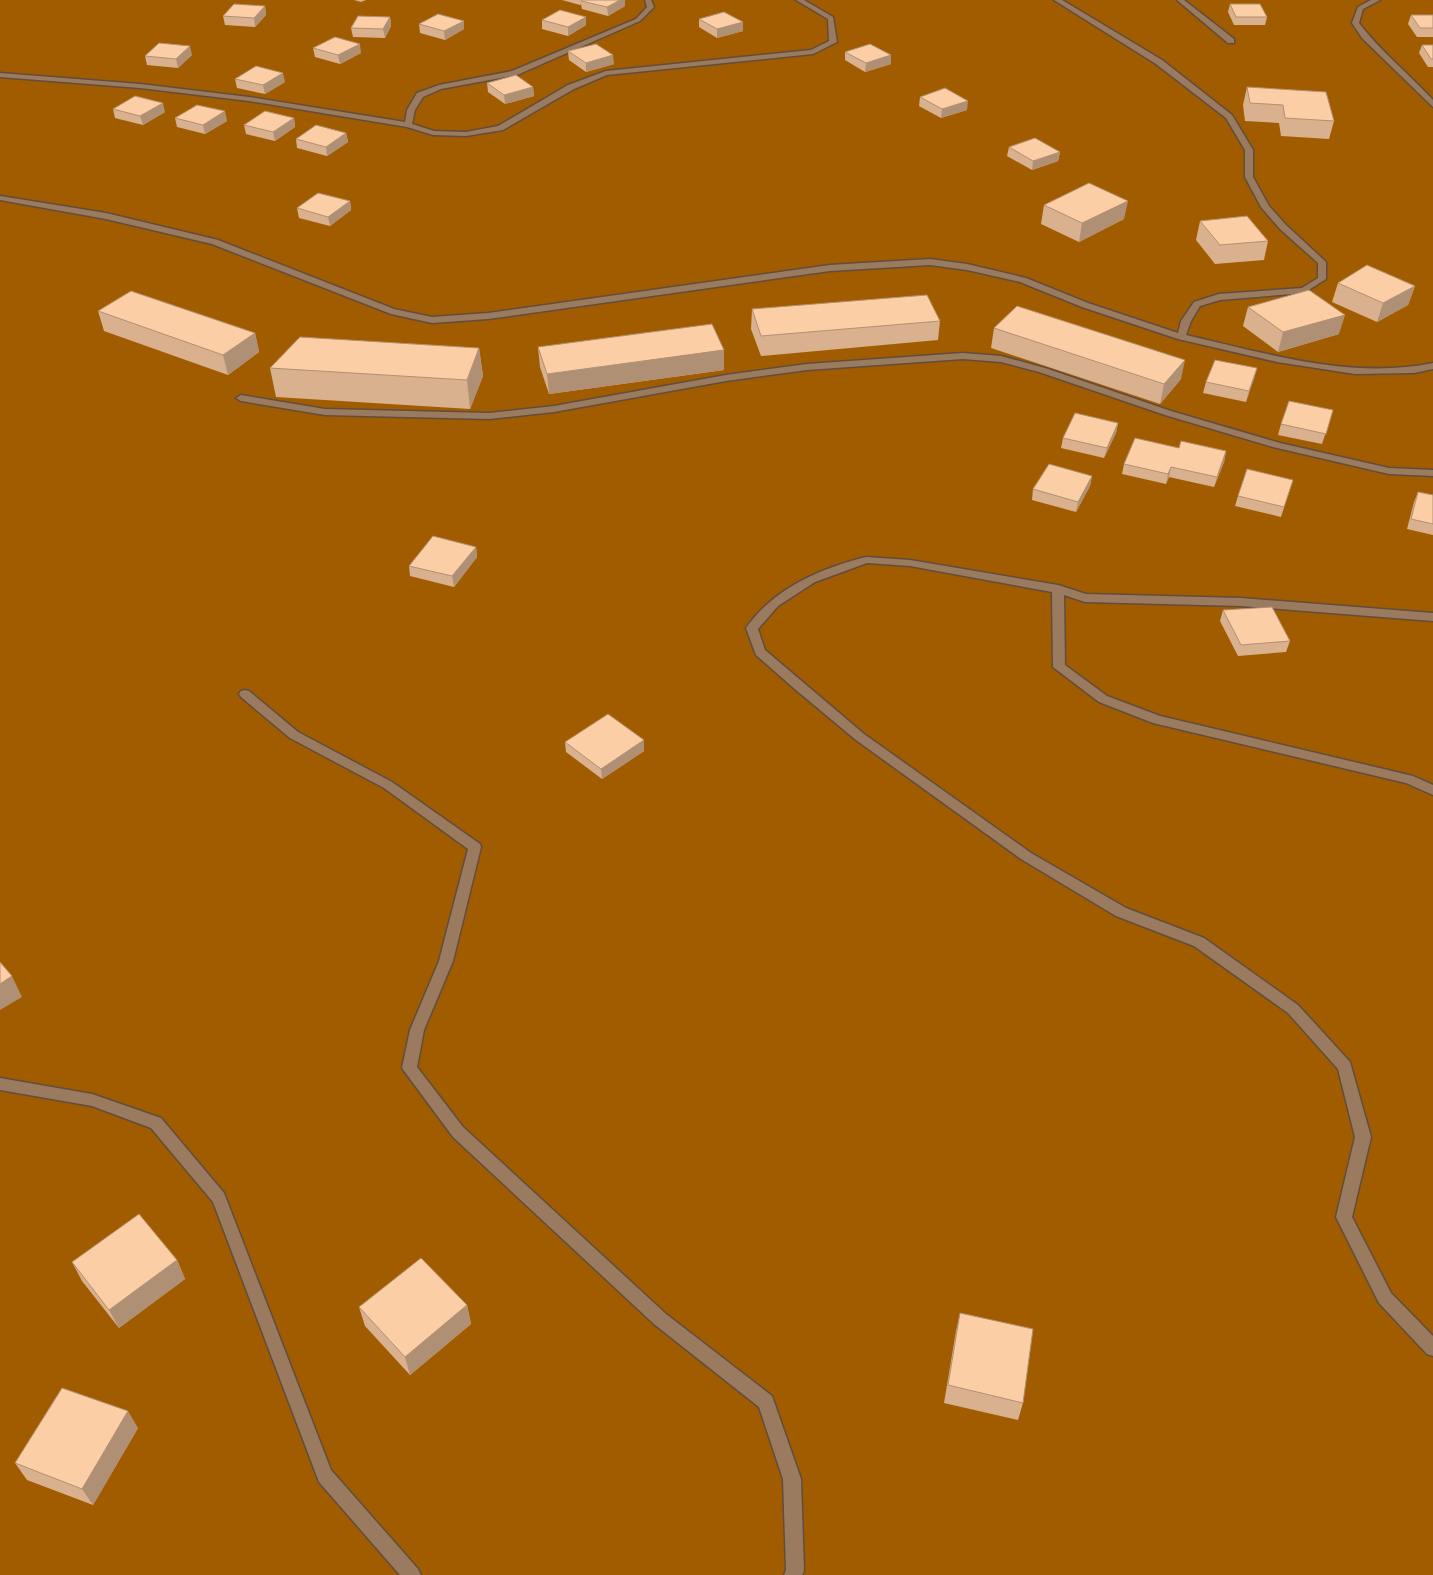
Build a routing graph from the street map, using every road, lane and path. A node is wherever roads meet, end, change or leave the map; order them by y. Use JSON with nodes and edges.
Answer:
{"nodes":[{"id":1,"x":648,"y":0,"type":"edge"},
{"id":2,"x":799,"y":0,"type":"edge"},
{"id":3,"x":1057,"y":0,"type":"edge"},
{"id":4,"x":1180,"y":0,"type":"edge"},
{"id":5,"x":1377,"y":0,"type":"edge"},
{"id":6,"x":1231,"y":41,"type":"dead end"},
{"id":7,"x":0,"y":75,"type":"edge"},
{"id":8,"x":1433,"y":105,"type":"edge"},
{"id":9,"x":408,"y":125,"type":"junction"},
{"id":10,"x":0,"y":198,"type":"edge"},
{"id":11,"x":1181,"y":337,"type":"junction"},
{"id":12,"x":1433,"y":366,"type":"edge"},
{"id":13,"x":241,"y":398,"type":"dead end"},
{"id":14,"x":1433,"y":473,"type":"edge"},
{"id":15,"x":1058,"y":589,"type":"junction"},
{"id":16,"x":1433,"y":617,"type":"edge"},
{"id":17,"x":245,"y":694,"type":"dead end"},
{"id":18,"x":1433,"y":790,"type":"edge"},
{"id":19,"x":0,"y":1084,"type":"edge"},
{"id":20,"x":1433,"y":1348,"type":"edge"},
{"id":21,"x":412,"y":1575,"type":"edge"},
{"id":22,"x":792,"y":1575,"type":"edge"}],
"edges":[{"from":1,"to":9,"type":"street"},
{"from":2,"to":9,"type":"street"},
{"from":3,"to":11,"type":"street"},
{"from":4,"to":6,"type":"street"},
{"from":5,"to":8,"type":"street"},
{"from":7,"to":9,"type":"street"},
{"from":10,"to":11,"type":"street"},
{"from":11,"to":12,"type":"street"},
{"from":13,"to":14,"type":"street"},
{"from":15,"to":16,"type":"street"},
{"from":15,"to":18,"type":"street"},
{"from":15,"to":20,"type":"street"},
{"from":17,"to":22,"type":"street"},
{"from":19,"to":21,"type":"street"}]}
